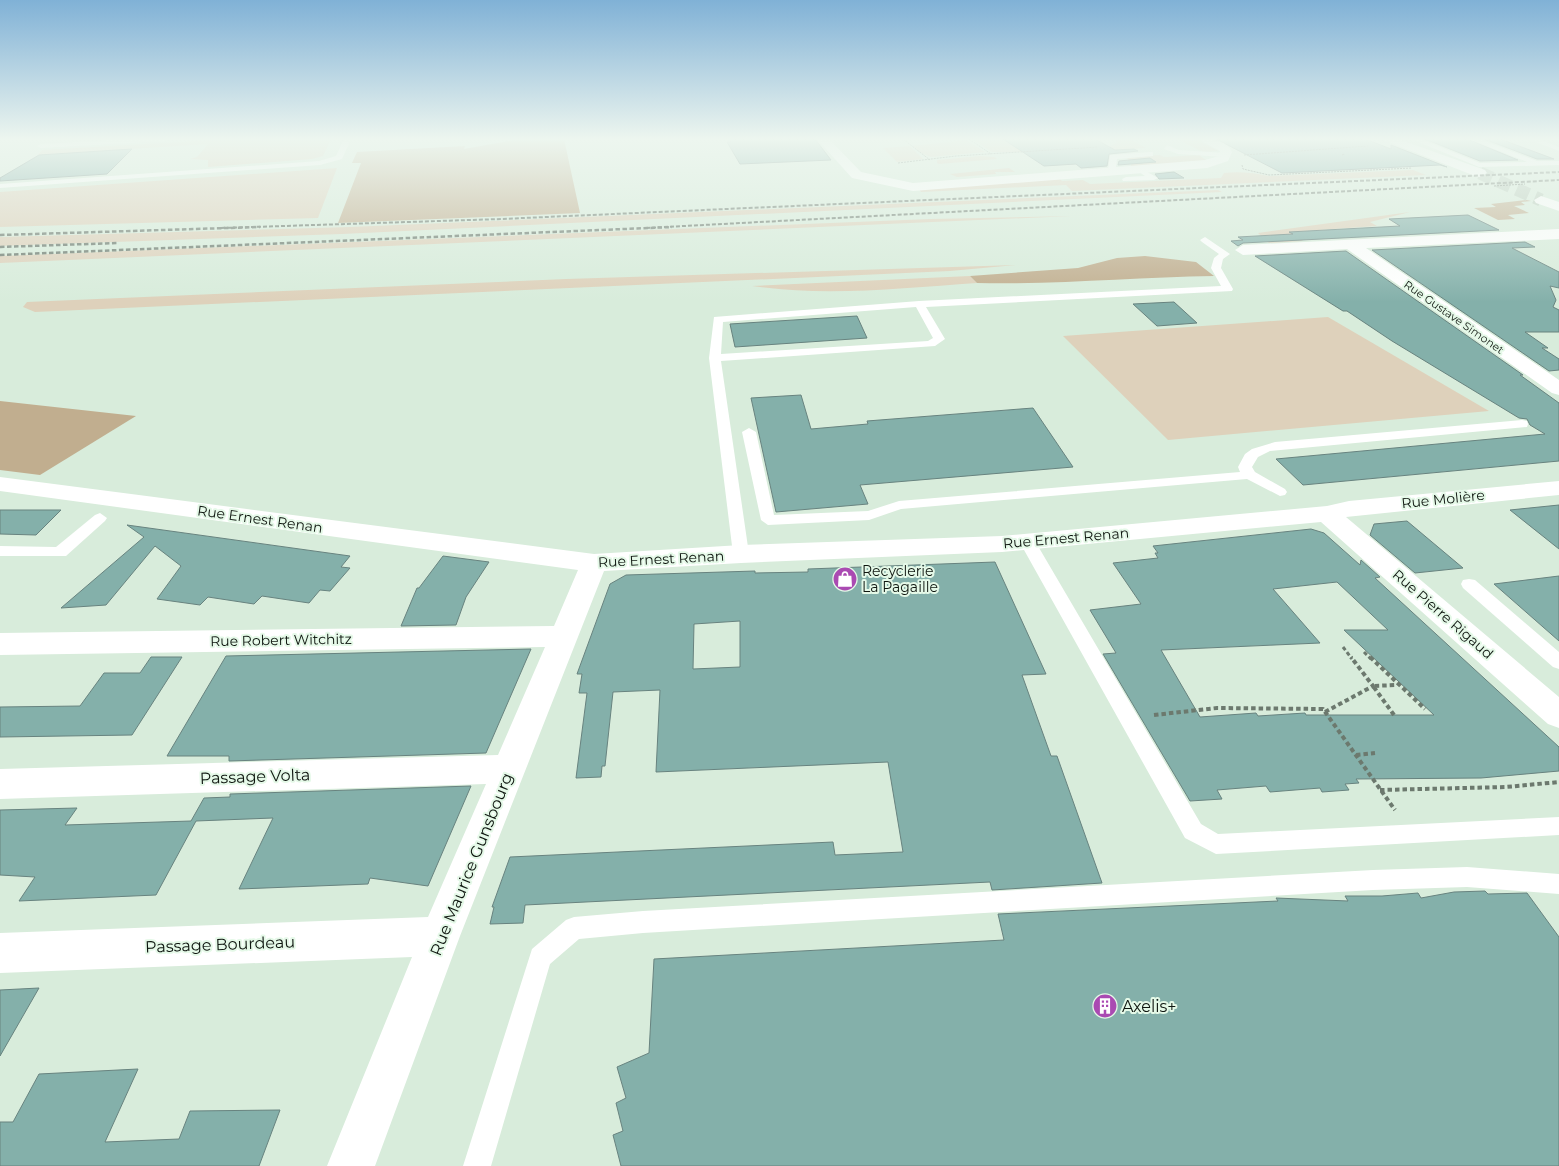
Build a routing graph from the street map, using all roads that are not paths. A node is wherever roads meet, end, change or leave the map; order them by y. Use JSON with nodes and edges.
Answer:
{"nodes":[{"id":1,"x":1541,"y":200,"type":"tunnel mouth"},
{"id":2,"x":1559,"y":207,"type":"edge"},
{"id":3,"x":1559,"y":234,"type":"edge"},
{"id":4,"x":1205,"y":240,"type":"dead end"},
{"id":5,"x":1349,"y":244,"type":"junction"},
{"id":6,"x":1243,"y":250,"type":"dead end"},
{"id":7,"x":920,"y":304,"type":"junction"},
{"id":8,"x":715,"y":358,"type":"junction"},
{"id":9,"x":1559,"y":389,"type":"edge"},
{"id":10,"x":1522,"y":424,"type":"dead end"},
{"id":11,"x":749,"y":432,"type":"dead end"},
{"id":12,"x":1249,"y":475,"type":"junction"},
{"id":13,"x":0,"y":484,"type":"edge"},
{"id":14,"x":1559,"y":488,"type":"edge"},
{"id":15,"x":1280,"y":492,"type":"dead end"},
{"id":16,"x":1327,"y":514,"type":"junction"},
{"id":17,"x":100,"y":518,"type":"dead end"},
{"id":18,"x":1027,"y":542,"type":"junction"},
{"id":19,"x":0,"y":551,"type":"edge"},
{"id":20,"x":741,"y":554,"type":"junction"},
{"id":21,"x":594,"y":563,"type":"junction"},
{"id":22,"x":1469,"y":584,"type":"dead end"},
{"id":23,"x":562,"y":636,"type":"junction"},
{"id":24,"x":0,"y":644,"type":"edge"},
{"id":25,"x":1559,"y":662,"type":"edge"},
{"id":26,"x":1559,"y":714,"type":"edge"},
{"id":27,"x":510,"y":769,"type":"junction"},
{"id":28,"x":0,"y":784,"type":"edge"},
{"id":29,"x":1559,"y":826,"type":"edge"},
{"id":30,"x":1559,"y":884,"type":"edge"},
{"id":31,"x":440,"y":936,"type":"junction"},
{"id":32,"x":0,"y":953,"type":"edge"},
{"id":33,"x":351,"y":1166,"type":"edge"},
{"id":34,"x":477,"y":1166,"type":"edge"}],
"edges":[{"from":1,"to":2,"type":"street"},
{"from":3,"to":5,"type":"street"},
{"from":4,"to":7,"type":"lane"},
{"from":5,"to":6,"type":"street"},
{"from":5,"to":9,"type":"street","name":"Rue Gustave Simonet"},
{"from":7,"to":8,"type":"lane"},
{"from":7,"to":8,"type":"lane"},
{"from":8,"to":20,"type":"lane"},
{"from":10,"to":12,"type":"lane"},
{"from":11,"to":12,"type":"lane"},
{"from":12,"to":15,"type":"lane"},
{"from":13,"to":21,"type":"street","name":"Rue Ernest Renan"},
{"from":14,"to":16,"type":"street","name":"Rue Molière"},
{"from":16,"to":18,"type":"street","name":"Rue Ernest Renan"},
{"from":16,"to":26,"type":"street","name":"Rue Pierre Rigaud"},
{"from":17,"to":19,"type":"lane"},
{"from":18,"to":20,"type":"street","name":"Rue Ernest Renan"},
{"from":18,"to":29,"type":"lane"},
{"from":20,"to":21,"type":"street","name":"Rue Ernest Renan"},
{"from":21,"to":23,"type":"street","name":"Rue Maurice Gunsbourg"},
{"from":22,"to":25,"type":"lane"},
{"from":23,"to":24,"type":"street","name":"Rue Robert Witchitz"},
{"from":23,"to":27,"type":"street","name":"Rue Maurice Gunsbourg"},
{"from":27,"to":28,"type":"street","name":"Passage Volta"},
{"from":27,"to":31,"type":"street","name":"Rue Maurice Gunsbourg"},
{"from":30,"to":34,"type":"lane"},
{"from":31,"to":32,"type":"street","name":"Passage Bourdeau"},
{"from":31,"to":33,"type":"street","name":"Rue Maurice Gunsbourg"}]}
